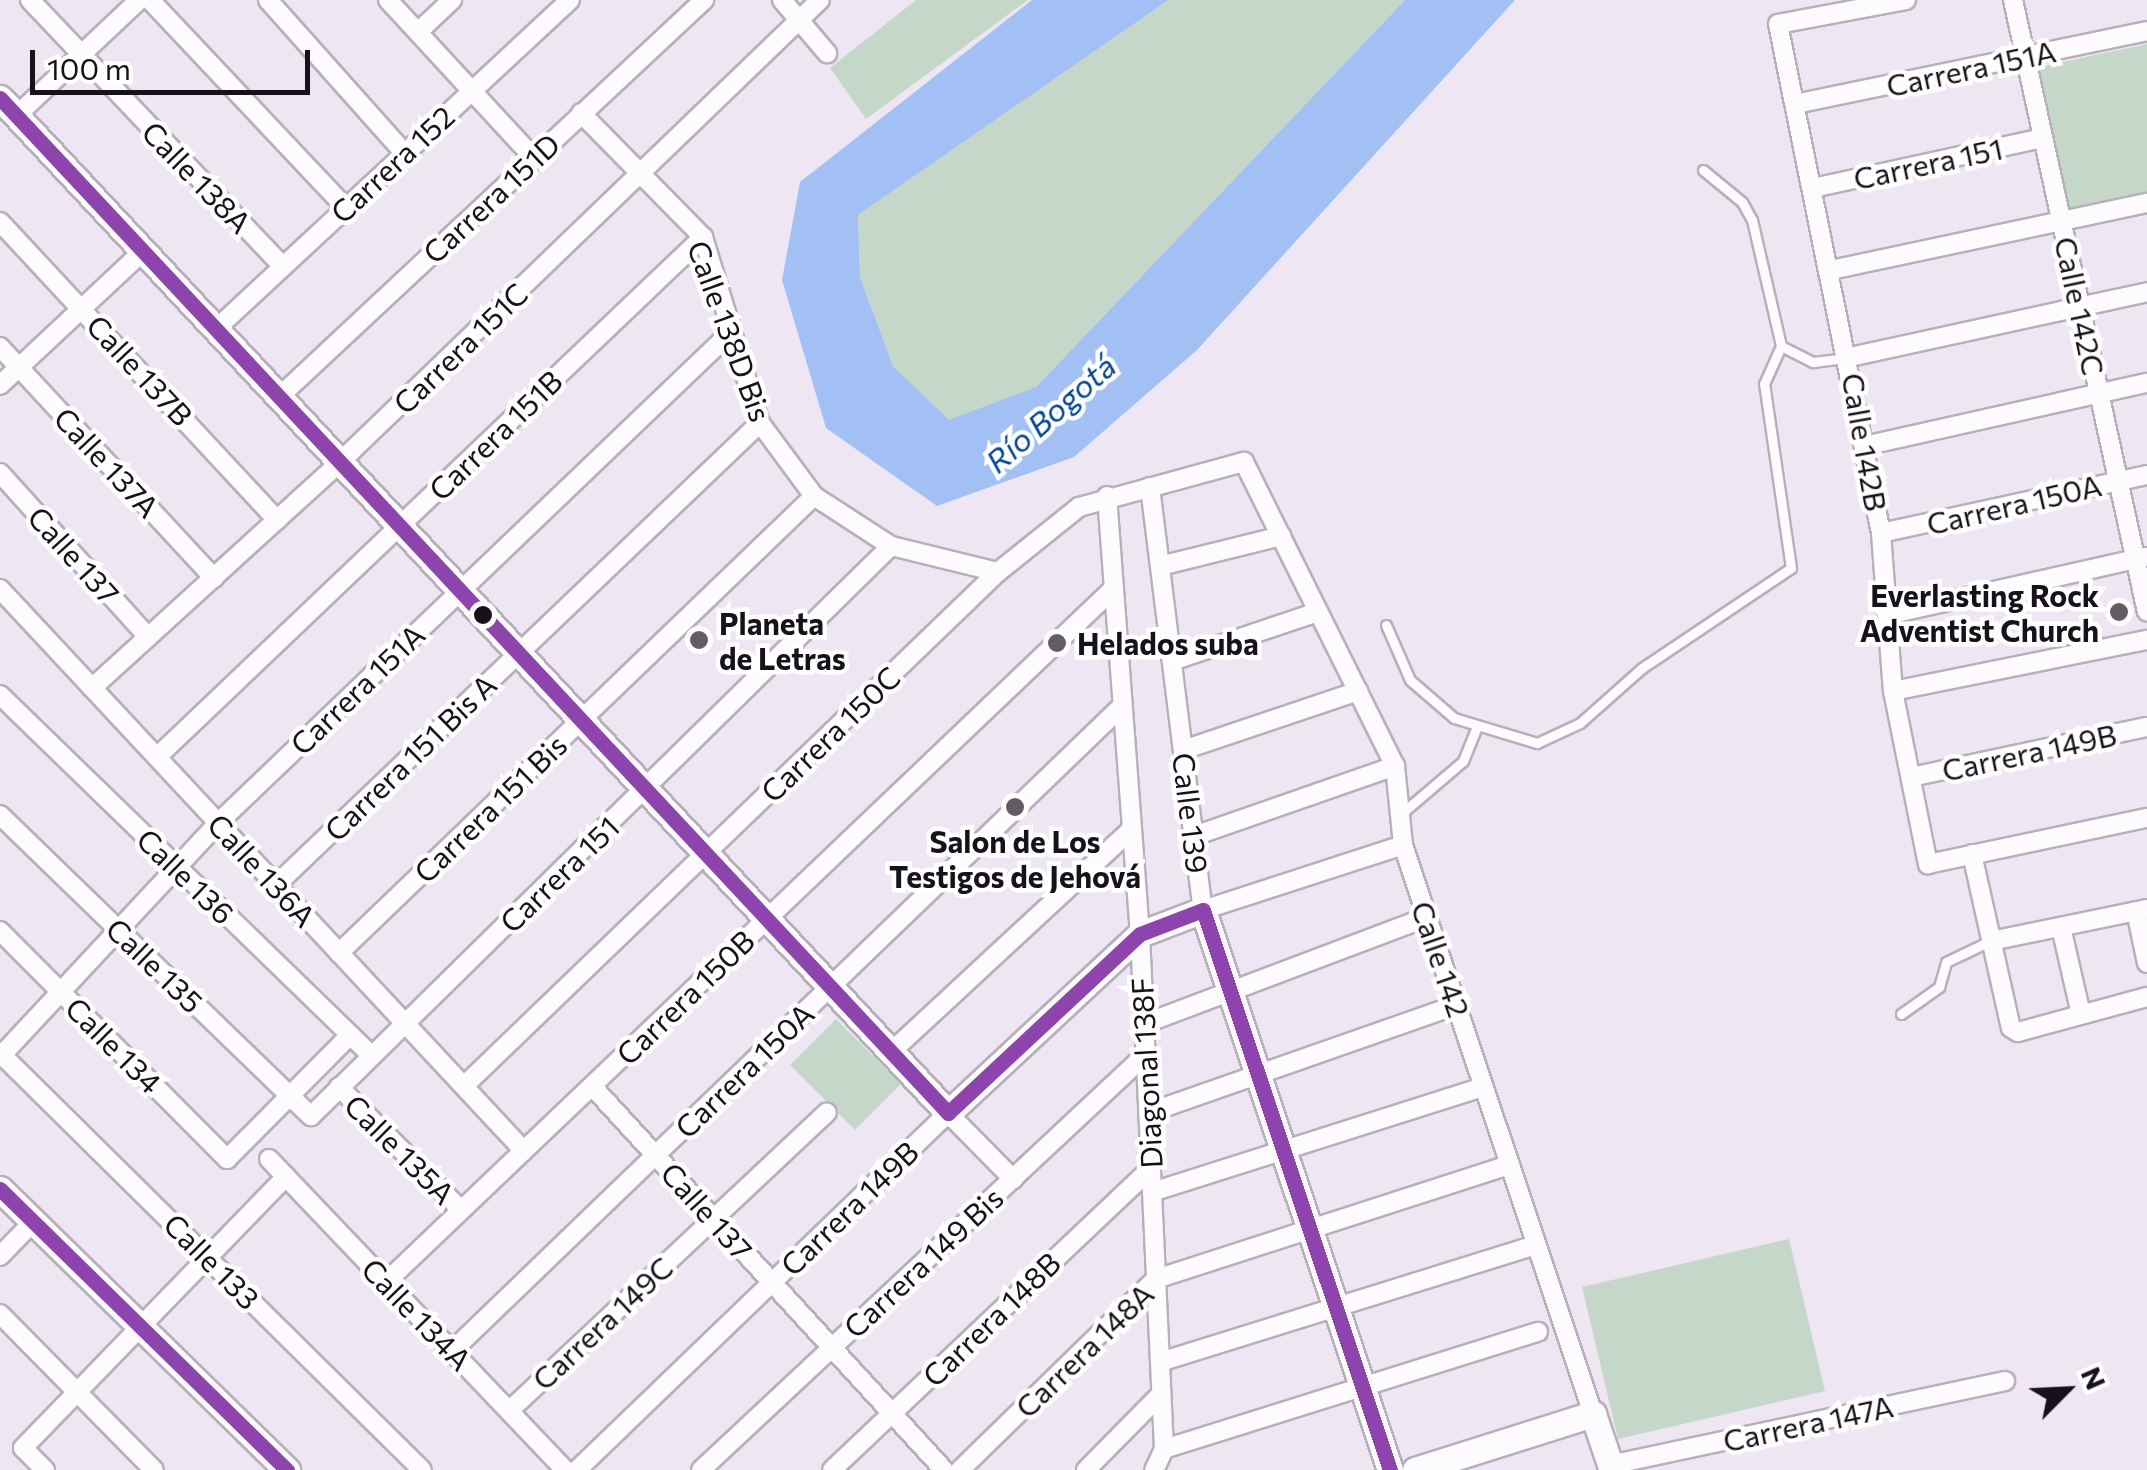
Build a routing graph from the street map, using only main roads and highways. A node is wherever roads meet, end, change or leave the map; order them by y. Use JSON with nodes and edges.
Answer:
{"nodes":[{"id":1,"x":8,"y":107,"type":"edge"},
{"id":2,"x":1203,"y":910,"type":"joint"},
{"id":3,"x":0,"y":1190,"type":"edge"},
{"id":4,"x":1611,"y":1468,"type":"edge"},
{"id":5,"x":287,"y":1470,"type":"edge"},
{"id":6,"x":1390,"y":1470,"type":"edge"},
{"id":7,"x":1415,"y":1470,"type":"edge"}],
"edges":[{"from":1,"to":2,"type":"main road","name":"Carrera 149B"},
{"from":2,"to":6,"type":"main road","name":"Calle 139"},
{"from":3,"to":5,"type":"main road"},
{"from":4,"to":7,"type":"main road","name":"Calle 142"}]}
